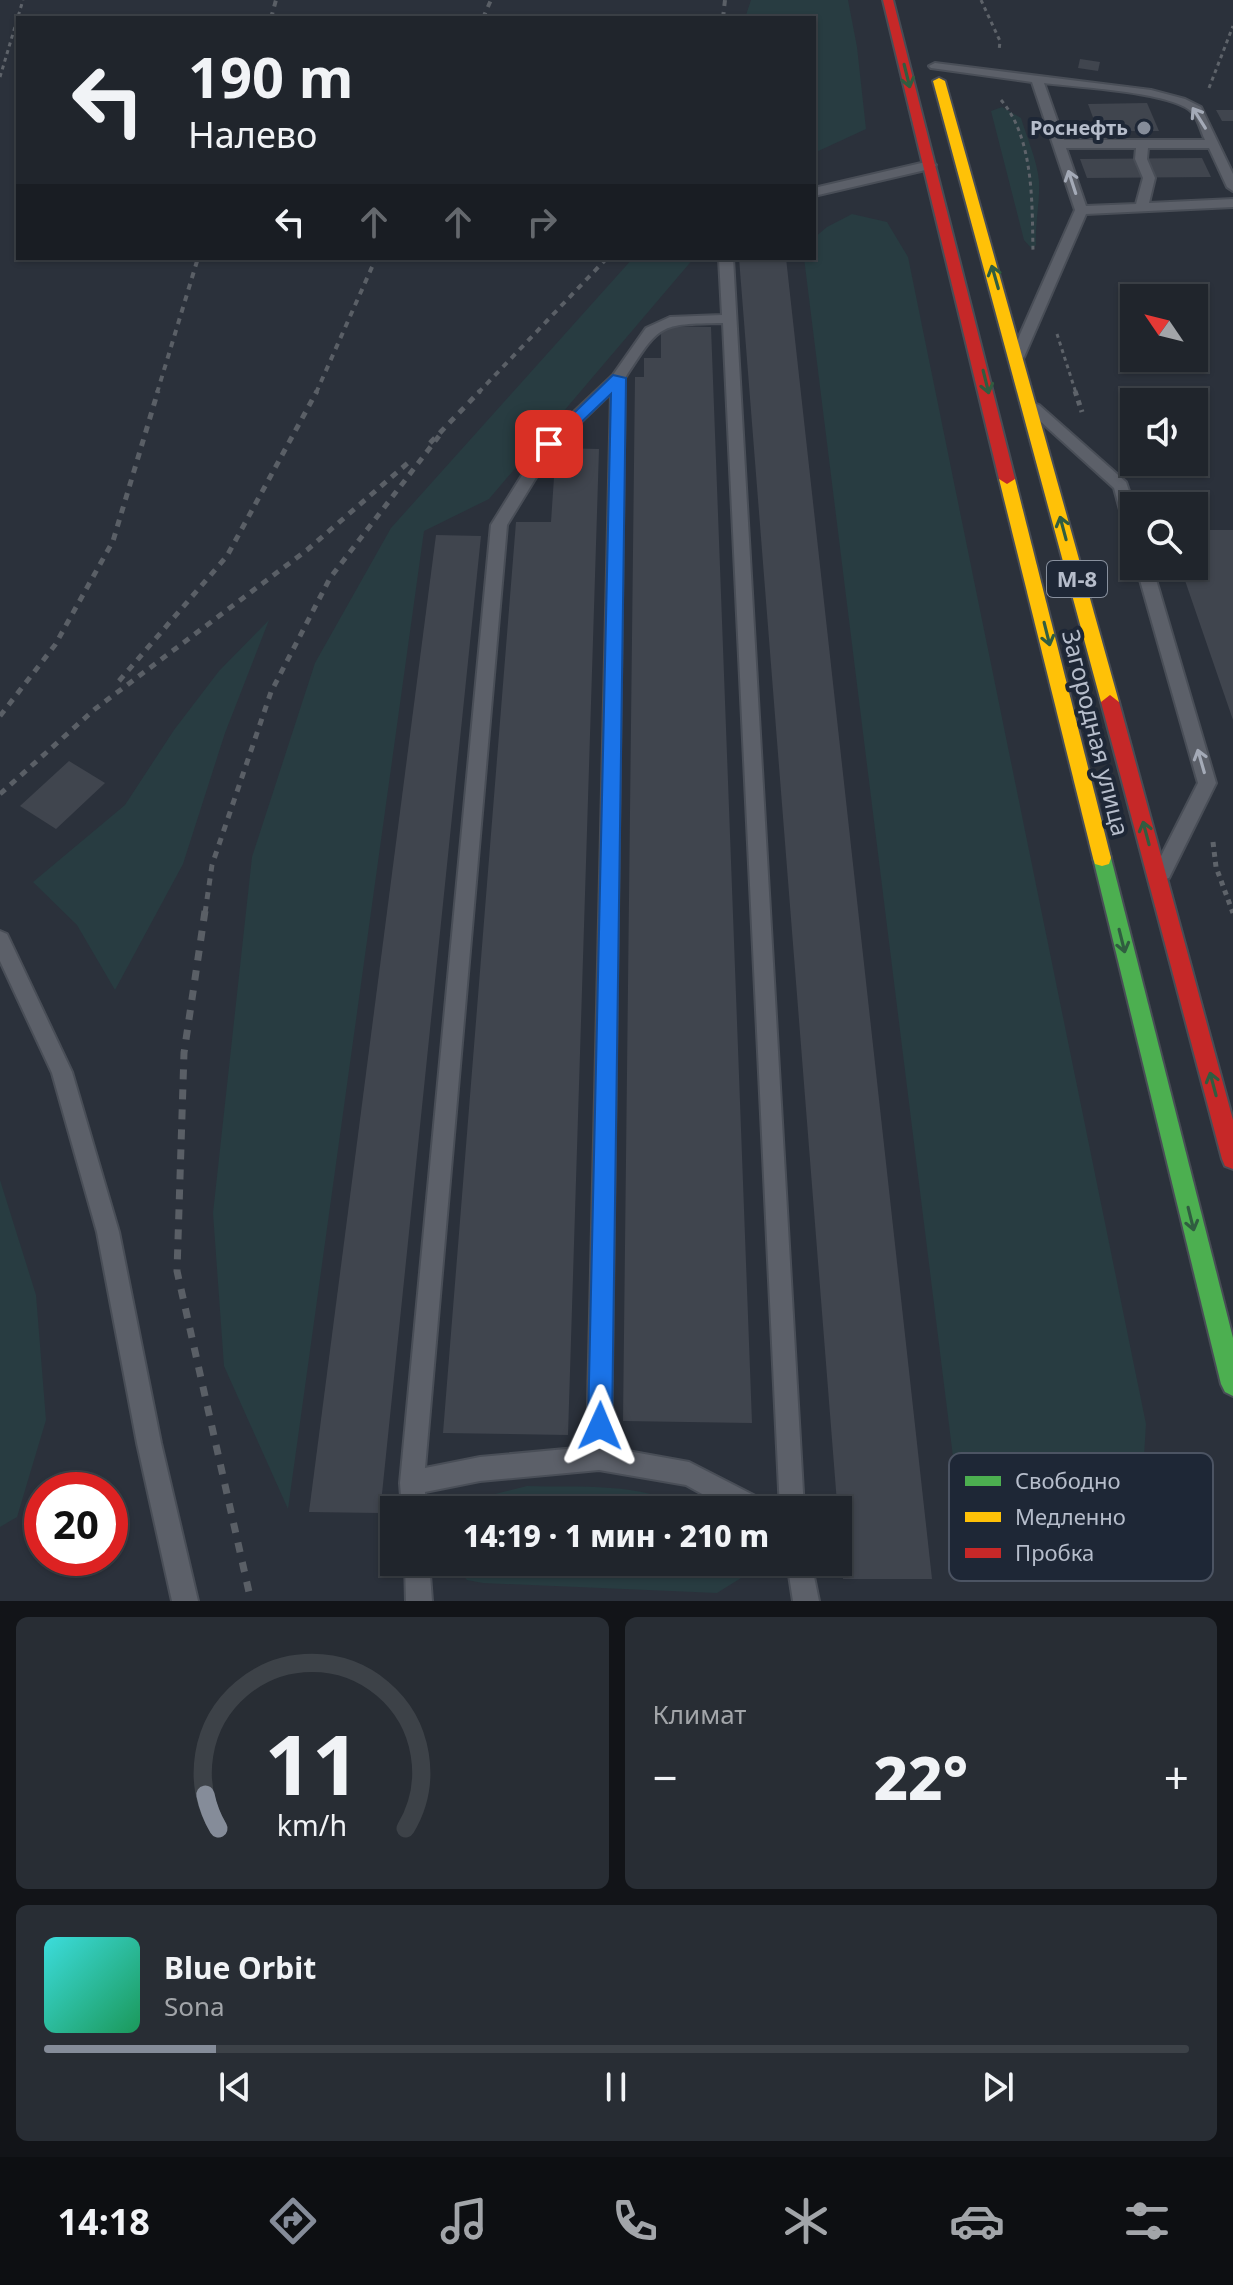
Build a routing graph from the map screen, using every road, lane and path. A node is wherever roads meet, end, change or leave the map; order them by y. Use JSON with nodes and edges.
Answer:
{"nodes":[{"id":1,"x":888,"y":0,"type":"edge"},
{"id":2,"x":16,"y":23,"type":"edge"},
{"id":3,"x":933,"y":60,"type":"joint"},
{"id":4,"x":0,"y":77,"type":"edge"},
{"id":5,"x":1037,"y":79,"type":"junction"},
{"id":6,"x":1059,"y":144,"type":"junction"},
{"id":7,"x":1142,"y":144,"type":"junction"},
{"id":8,"x":1213,"y":144,"type":"junction"},
{"id":9,"x":930,"y":165,"type":"junction"},
{"id":10,"x":1233,"y":187,"type":"edge"},
{"id":11,"x":816,"y":192,"type":"edge"},
{"id":12,"x":1233,"y":203,"type":"edge"},
{"id":13,"x":1142,"y":207,"type":"junction"},
{"id":14,"x":1081,"y":210,"type":"junction"},
{"id":15,"x":726,"y":260,"type":"edge"},
{"id":16,"x":728,"y":319,"type":"junction"},
{"id":17,"x":1017,"y":357,"type":"junction"},
{"id":18,"x":618,"y":378,"type":"junction"},
{"id":19,"x":1029,"y":403,"type":"junction"},
{"id":20,"x":1123,"y":492,"type":"edge"},
{"id":21,"x":1148,"y":580,"type":"edge"},
{"id":22,"x":1213,"y":839,"type":"dead end"},
{"id":23,"x":1159,"y":880,"type":"junction"},
{"id":24,"x":1145,"y":907,"type":"dead end"},
{"id":25,"x":1233,"y":913,"type":"edge"},
{"id":26,"x":0,"y":940,"type":"edge"},
{"id":27,"x":1233,"y":1159,"type":"edge"},
{"id":28,"x":1233,"y":1384,"type":"edge"},
{"id":29,"x":599,"y":1458,"type":"junction"},
{"id":30,"x":412,"y":1483,"type":"junction"},
{"id":31,"x":413,"y":1496,"type":"edge"},
{"id":32,"x":730,"y":1496,"type":"edge"},
{"id":33,"x":791,"y":1496,"type":"edge"},
{"id":34,"x":418,"y":1576,"type":"edge"},
{"id":35,"x":802,"y":1576,"type":"edge"},
{"id":36,"x":185,"y":1601,"type":"edge"},
{"id":37,"x":419,"y":1601,"type":"edge"},
{"id":38,"x":806,"y":1601,"type":"edge"}],
"edges":[{"from":1,"to":9,"type":"highway","name":"Загородная улица","number":"М-8","one_way":true},
{"from":2,"to":4,"type":"path"},
{"from":3,"to":5,"type":"lane"},
{"from":17,"to":3,"type":"highway","name":"Загородная улица","number":"М-8","one_way":true},
{"from":5,"to":6,"type":"lane"},
{"from":8,"to":5,"type":"lane","one_way":true},
{"from":6,"to":7,"type":"lane"},
{"from":14,"to":6,"type":"lane","one_way":true},
{"from":7,"to":8,"type":"lane"},
{"from":7,"to":13,"type":"lane"},
{"from":8,"to":10,"type":"lane"},
{"from":9,"to":11,"type":"lane"},
{"from":9,"to":28,"type":"highway","name":"Загородная улица","number":"М-8","one_way":true},
{"from":12,"to":13,"type":"lane"},
{"from":13,"to":14,"type":"lane"},
{"from":14,"to":17,"type":"lane"},
{"from":15,"to":16,"type":"lane"},
{"from":16,"to":18,"type":"lane"},
{"from":16,"to":33,"type":"lane"},
{"from":17,"to":19,"type":"highway","name":"Загородная улица","number":"М-8"},
{"from":18,"to":29,"type":"lane"},
{"from":18,"to":30,"type":"lane"},
{"from":19,"to":20,"type":"lane"},
{"from":23,"to":19,"type":"highway","name":"Загородная улица","number":"М-8","one_way":true},
{"from":23,"to":21,"type":"lane","one_way":true},
{"from":22,"to":25,"type":"path"},
{"from":23,"to":24,"type":"lane"},
{"from":27,"to":23,"type":"highway","name":"Загородная улица","number":"М-8","one_way":true},
{"from":26,"to":36,"type":"lane"},
{"from":29,"to":30,"type":"lane"},
{"from":29,"to":32,"type":"lane"},
{"from":30,"to":31,"type":"lane"},
{"from":34,"to":37,"type":"lane"},
{"from":35,"to":38,"type":"lane"}]}
